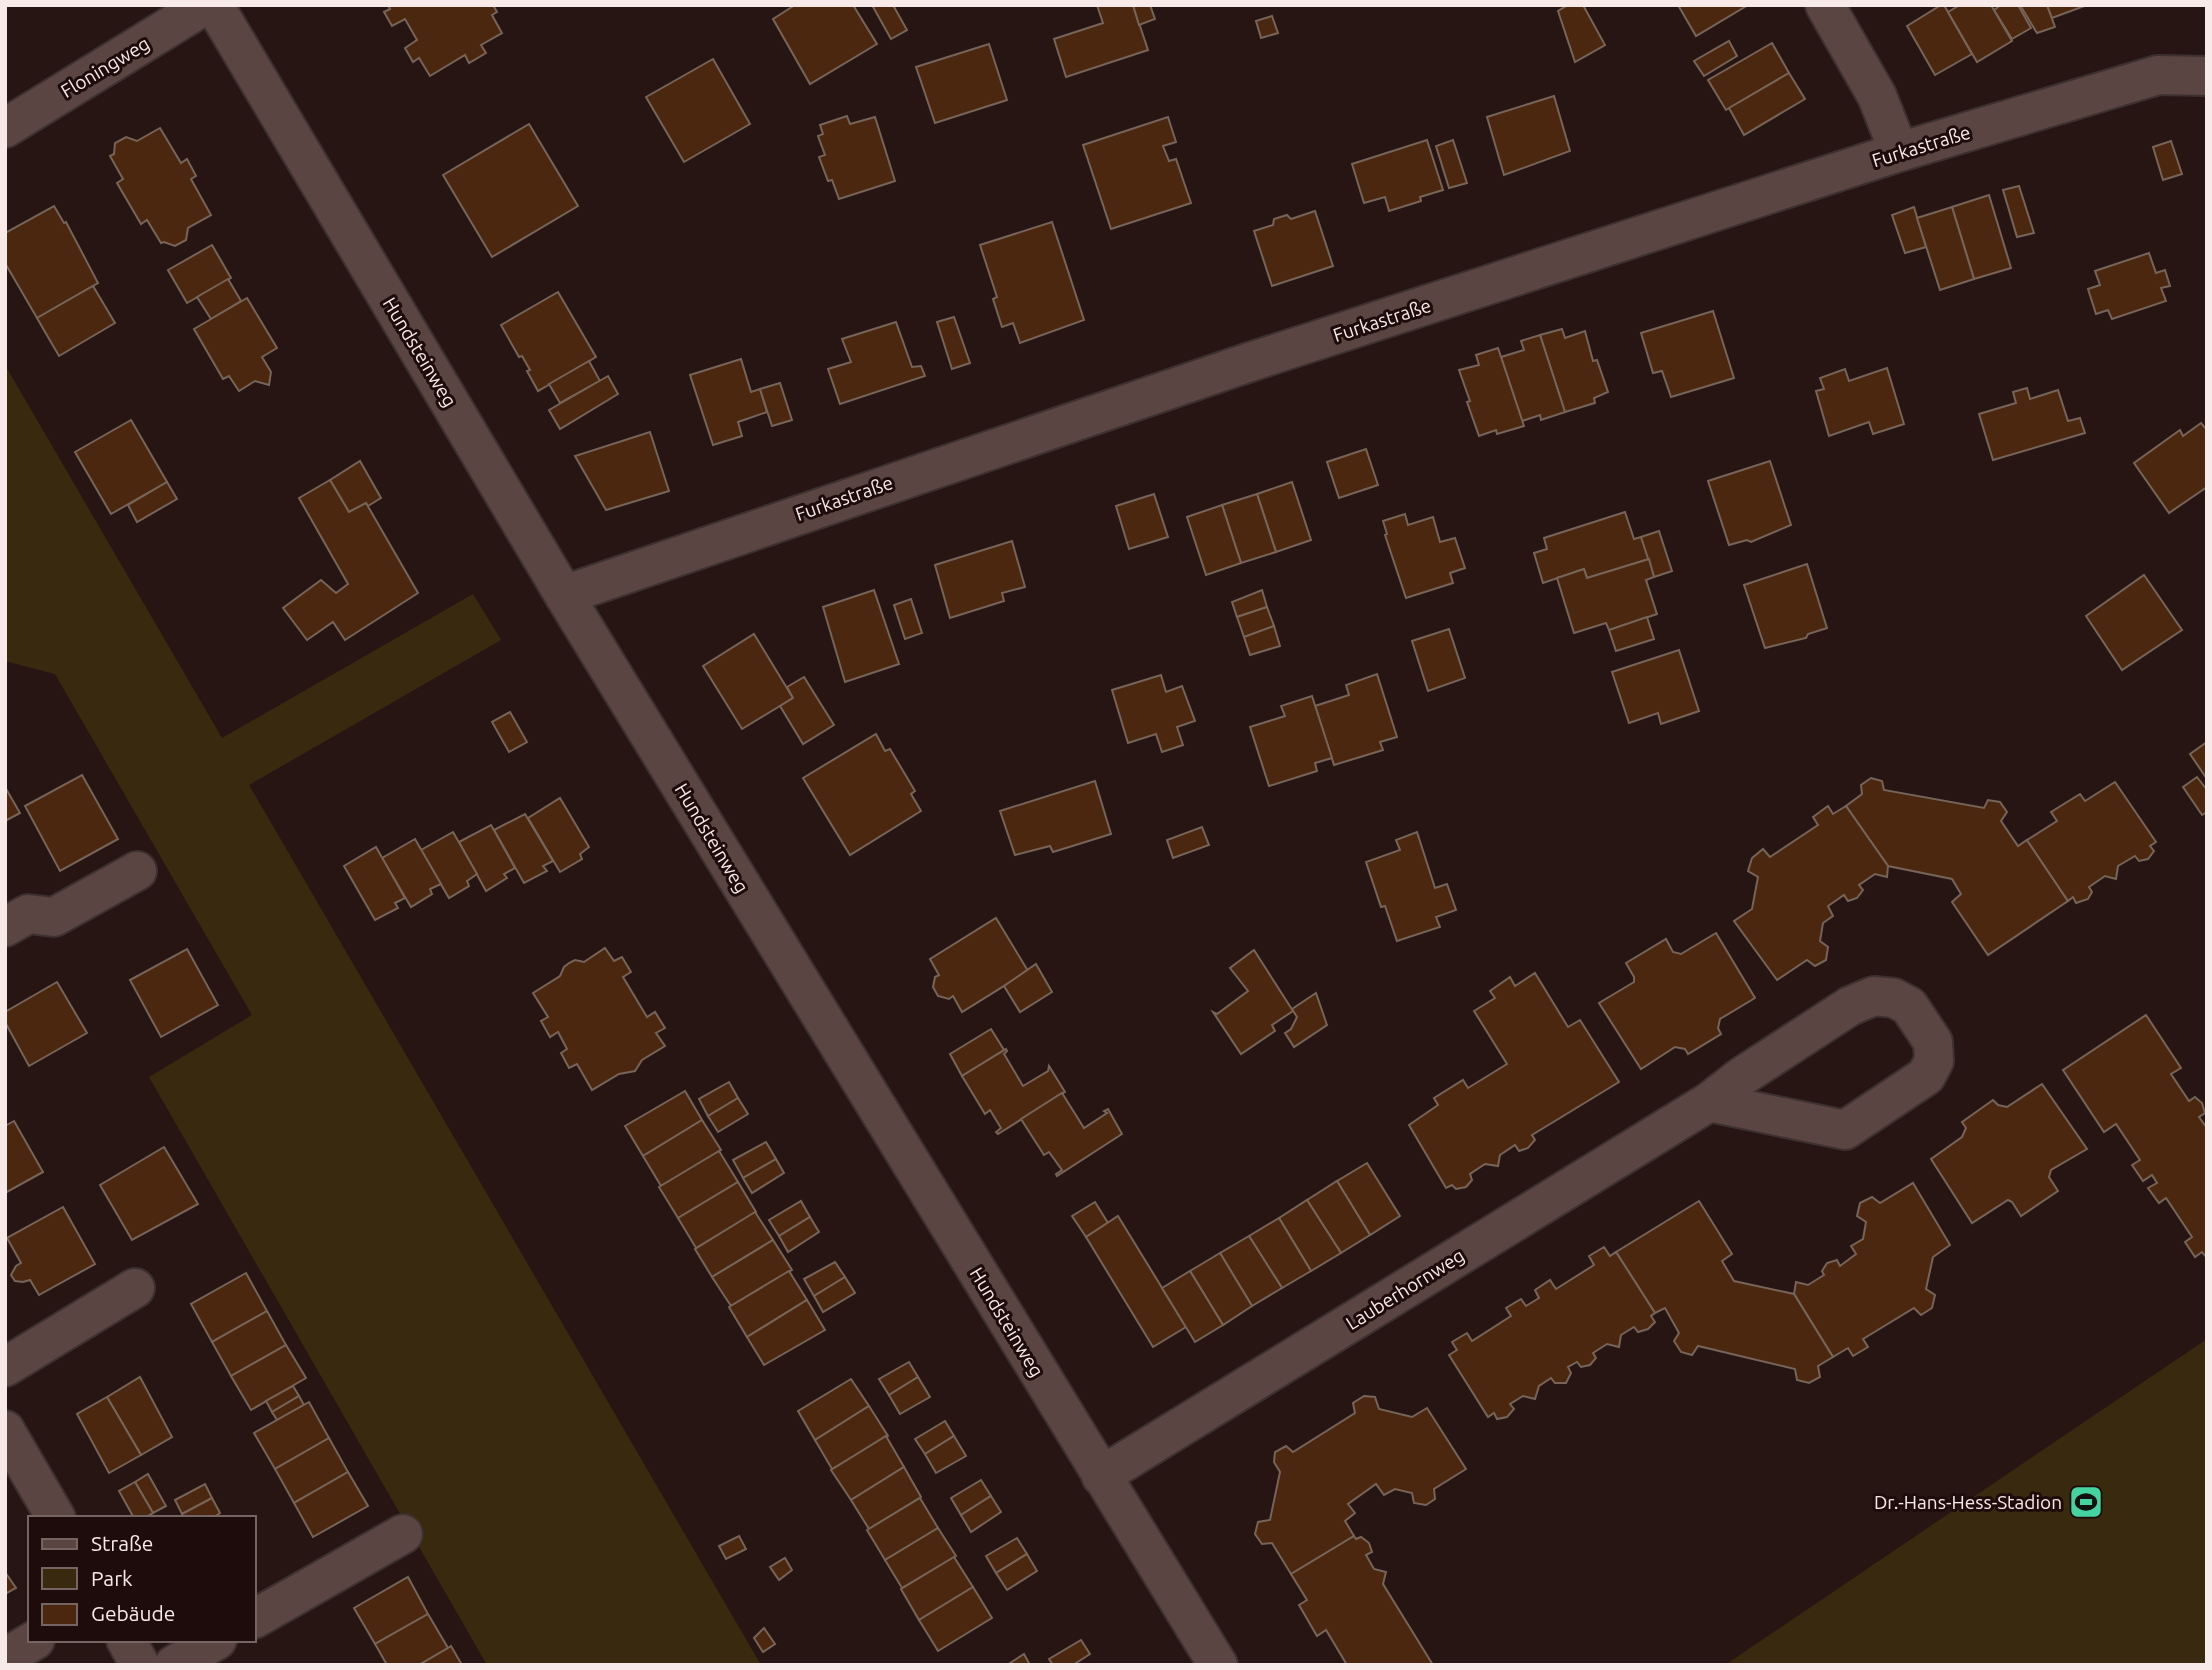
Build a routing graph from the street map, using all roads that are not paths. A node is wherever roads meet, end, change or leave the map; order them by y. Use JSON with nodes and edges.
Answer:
{"nodes":[{"id":1,"x":205,"y":5,"type":"edge"},
{"id":2,"x":214,"y":5,"type":"edge"},
{"id":3,"x":1825,"y":5,"type":"edge"},
{"id":4,"x":2207,"y":76,"type":"edge"},
{"id":5,"x":5,"y":128,"type":"edge"},
{"id":6,"x":1899,"y":152,"type":"junction"},
{"id":7,"x":564,"y":594,"type":"junction"},
{"id":8,"x":137,"y":871,"type":"dead end"},
{"id":9,"x":5,"y":927,"type":"edge"},
{"id":10,"x":1709,"y":1102,"type":"junction"},
{"id":11,"x":135,"y":1288,"type":"dead end"},
{"id":12,"x":5,"y":1367,"type":"edge"},
{"id":13,"x":5,"y":1430,"type":"edge"},
{"id":14,"x":1101,"y":1476,"type":"junction"},
{"id":15,"x":55,"y":1516,"type":"edge"},
{"id":16,"x":403,"y":1534,"type":"dead end"},
{"id":17,"x":256,"y":1618,"type":"edge"},
{"id":18,"x":32,"y":1642,"type":"edge"},
{"id":19,"x":127,"y":1642,"type":"edge"},
{"id":20,"x":214,"y":1642,"type":"edge"},
{"id":21,"x":5,"y":1658,"type":"edge"},
{"id":22,"x":140,"y":1665,"type":"edge"},
{"id":23,"x":174,"y":1665,"type":"edge"},
{"id":24,"x":1218,"y":1665,"type":"edge"}],
"edges":[{"from":1,"to":5,"type":"street","name":"Floningweg"},
{"from":2,"to":7,"type":"street","name":"Hundsteinweg"},
{"from":3,"to":6,"type":"street"},
{"from":4,"to":6,"type":"street","name":"Furkastraße"},
{"from":6,"to":7,"type":"street","name":"Furkastraße"},
{"from":7,"to":14,"type":"street","name":"Hundsteinweg"},
{"from":8,"to":9,"type":"street"},
{"from":10,"to":10,"type":"street","name":"Lauberhornweg"},
{"from":10,"to":14,"type":"street","name":"Lauberhornweg"},
{"from":11,"to":12,"type":"street"},
{"from":13,"to":15,"type":"street"},
{"from":14,"to":24,"type":"street","name":"Hundsteinweg"},
{"from":16,"to":17,"type":"street"},
{"from":18,"to":21,"type":"street"},
{"from":19,"to":22,"type":"street"},
{"from":20,"to":23,"type":"street"}]}
